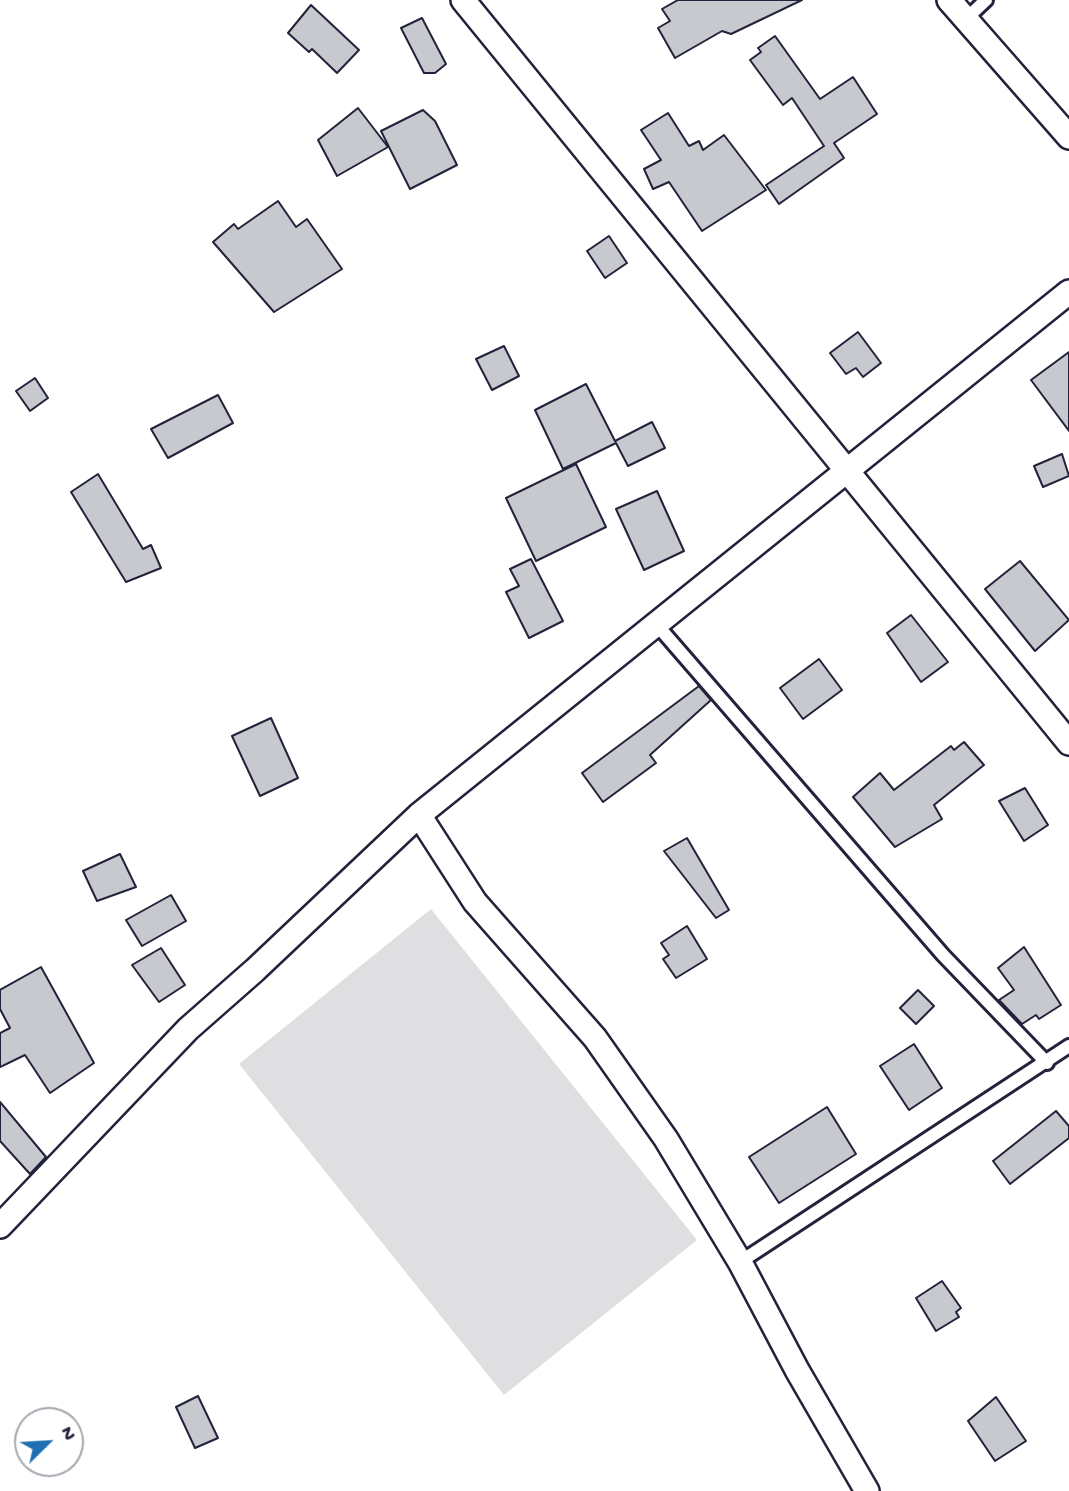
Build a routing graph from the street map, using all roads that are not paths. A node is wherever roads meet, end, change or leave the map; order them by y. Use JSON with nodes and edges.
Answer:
{"nodes":[{"id":1,"x":463,"y":0,"type":"edge"},
{"id":2,"x":949,"y":0,"type":"edge"},
{"id":3,"x":986,"y":0,"type":"edge"},
{"id":4,"x":966,"y":19,"type":"junction"},
{"id":5,"x":1069,"y":137,"type":"edge"},
{"id":6,"x":1069,"y":292,"type":"edge"},
{"id":7,"x":848,"y":469,"type":"junction"},
{"id":8,"x":656,"y":625,"type":"junction"},
{"id":9,"x":1069,"y":743,"type":"edge"},
{"id":10,"x":419,"y":815,"type":"junction"},
{"id":11,"x":1069,"y":1046,"type":"edge"},
{"id":12,"x":1047,"y":1063,"type":"junction"},
{"id":13,"x":0,"y":1226,"type":"edge"},
{"id":14,"x":740,"y":1262,"type":"junction"},
{"id":15,"x":867,"y":1491,"type":"edge"}],
"edges":[{"from":1,"to":7,"type":"street"},
{"from":2,"to":4,"type":"street"},
{"from":3,"to":4,"type":"lane"},
{"from":4,"to":5,"type":"street"},
{"from":6,"to":7,"type":"street"},
{"from":7,"to":8,"type":"street"},
{"from":7,"to":9,"type":"street"},
{"from":8,"to":10,"type":"street"},
{"from":8,"to":12,"type":"lane"},
{"from":10,"to":13,"type":"street"},
{"from":10,"to":14,"type":"street"},
{"from":11,"to":12,"type":"lane"},
{"from":12,"to":14,"type":"lane"},
{"from":14,"to":15,"type":"street"}]}
